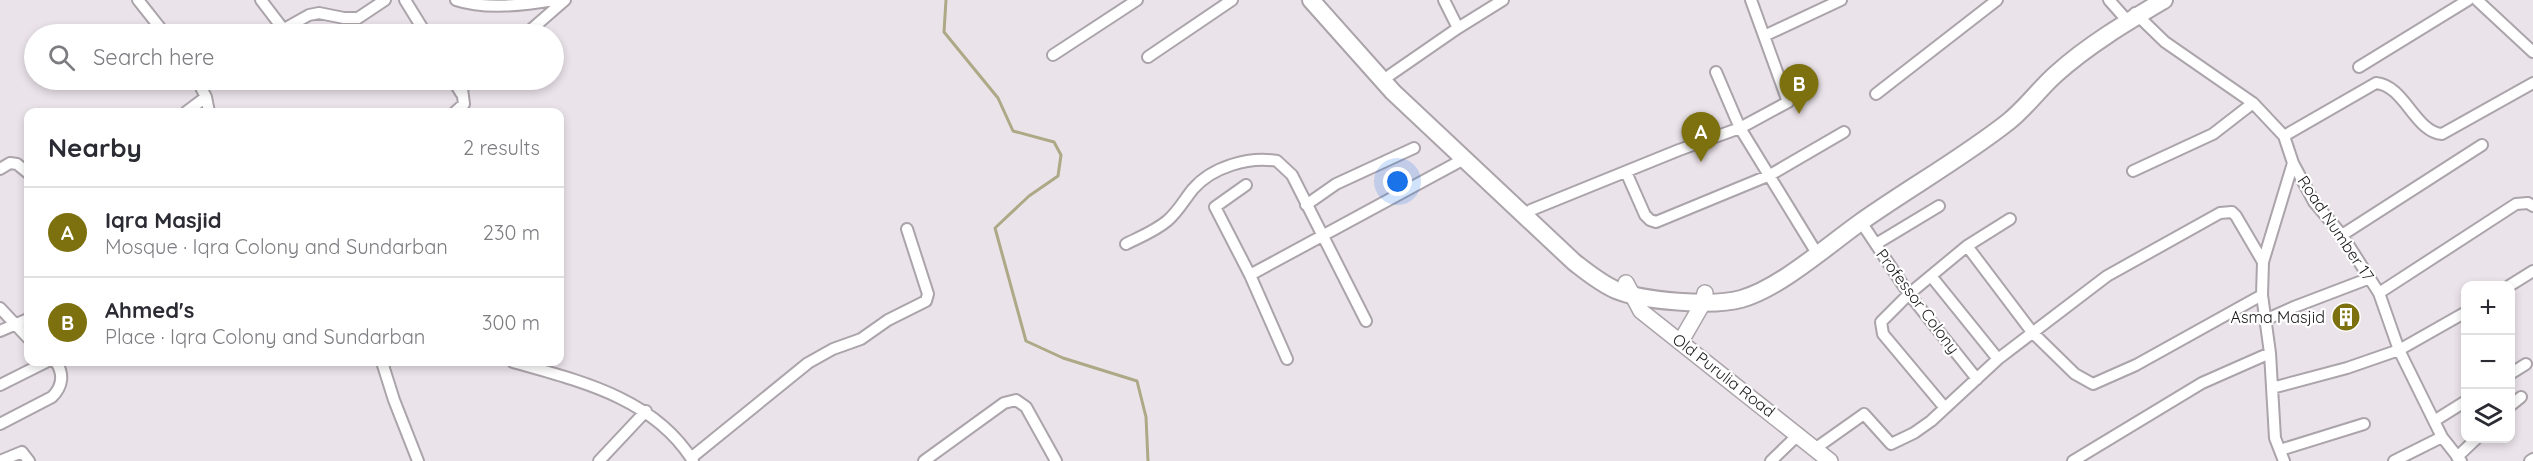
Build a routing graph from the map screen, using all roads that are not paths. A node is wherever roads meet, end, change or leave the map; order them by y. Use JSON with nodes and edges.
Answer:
{"nodes":[{"id":1,"x":138,"y":0,"type":"edge"},
{"id":2,"x":261,"y":0,"type":"edge"},
{"id":3,"x":385,"y":0,"type":"edge"},
{"id":4,"x":405,"y":0,"type":"edge"},
{"id":5,"x":456,"y":0,"type":"edge"},
{"id":6,"x":554,"y":0,"type":"edge"},
{"id":7,"x":565,"y":0,"type":"edge"},
{"id":8,"x":1232,"y":0,"type":"edge"},
{"id":9,"x":1311,"y":0,"type":"edge"},
{"id":10,"x":1323,"y":0,"type":"edge"},
{"id":11,"x":1444,"y":0,"type":"edge"},
{"id":12,"x":1503,"y":0,"type":"edge"},
{"id":13,"x":1751,"y":0,"type":"edge"},
{"id":14,"x":1842,"y":0,"type":"edge"},
{"id":15,"x":1997,"y":0,"type":"edge"},
{"id":16,"x":2109,"y":0,"type":"edge"},
{"id":17,"x":2151,"y":0,"type":"edge"},
{"id":18,"x":2164,"y":0,"type":"edge"},
{"id":19,"x":2468,"y":0,"type":"edge"},
{"id":20,"x":2477,"y":0,"type":"edge"},
{"id":21,"x":1134,"y":1,"type":"edge"},
{"id":22,"x":2131,"y":15,"type":"junction"},
{"id":23,"x":157,"y":24,"type":"edge"},
{"id":24,"x":280,"y":24,"type":"edge"},
{"id":25,"x":297,"y":24,"type":"edge"},
{"id":26,"x":420,"y":24,"type":"edge"},
{"id":27,"x":537,"y":24,"type":"edge"},
{"id":28,"x":1458,"y":28,"type":"junction"},
{"id":29,"x":1764,"y":36,"type":"junction"},
{"id":30,"x":2533,"y":52,"type":"edge"},
{"id":31,"x":1053,"y":55,"type":"dead end"},
{"id":32,"x":1148,"y":57,"type":"dead end"},
{"id":33,"x":2359,"y":67,"type":"dead end"},
{"id":34,"x":1716,"y":72,"type":"dead end"},
{"id":35,"x":1390,"y":75,"type":"junction"},
{"id":36,"x":2533,"y":83,"type":"edge"},
{"id":37,"x":202,"y":90,"type":"edge"},
{"id":38,"x":459,"y":90,"type":"edge"},
{"id":39,"x":463,"y":90,"type":"edge"},
{"id":40,"x":461,"y":93,"type":"junction"},
{"id":41,"x":1876,"y":94,"type":"dead end"},
{"id":42,"x":206,"y":98,"type":"junction"},
{"id":43,"x":2253,"y":103,"type":"junction"},
{"id":44,"x":192,"y":108,"type":"edge"},
{"id":45,"x":208,"y":108,"type":"edge"},
{"id":46,"x":460,"y":108,"type":"edge"},
{"id":47,"x":1740,"y":128,"type":"junction"},
{"id":48,"x":1844,"y":132,"type":"dead end"},
{"id":49,"x":2284,"y":136,"type":"junction"},
{"id":50,"x":2482,"y":145,"type":"dead end"},
{"id":51,"x":1414,"y":148,"type":"dead end"},
{"id":52,"x":1464,"y":159,"type":"junction"},
{"id":53,"x":2293,"y":163,"type":"junction"},
{"id":54,"x":0,"y":169,"type":"edge"},
{"id":55,"x":24,"y":170,"type":"edge"},
{"id":56,"x":2133,"y":171,"type":"dead end"},
{"id":57,"x":1626,"y":172,"type":"junction"},
{"id":58,"x":1770,"y":175,"type":"junction"},
{"id":59,"x":1246,"y":185,"type":"dead end"},
{"id":60,"x":1306,"y":205,"type":"junction"},
{"id":61,"x":1939,"y":206,"type":"dead end"},
{"id":62,"x":2533,"y":206,"type":"edge"},
{"id":63,"x":1531,"y":210,"type":"junction"},
{"id":64,"x":2010,"y":219,"type":"dead end"},
{"id":65,"x":1861,"y":222,"type":"junction"},
{"id":66,"x":907,"y":229,"type":"dead end"},
{"id":67,"x":2342,"y":235,"type":"junction"},
{"id":68,"x":1321,"y":236,"type":"junction"},
{"id":69,"x":1126,"y":244,"type":"dead end"},
{"id":70,"x":1876,"y":244,"type":"junction"},
{"id":71,"x":1967,"y":246,"type":"junction"},
{"id":72,"x":1813,"y":247,"type":"junction"},
{"id":73,"x":2263,"y":262,"type":"junction"},
{"id":74,"x":2533,"y":271,"type":"edge"},
{"id":75,"x":1250,"y":275,"type":"junction"},
{"id":76,"x":1931,"y":276,"type":"junction"},
{"id":77,"x":2370,"y":278,"type":"junction"},
{"id":78,"x":2515,"y":282,"type":"edge"},
{"id":79,"x":1629,"y":289,"type":"junction"},
{"id":80,"x":2379,"y":293,"type":"junction"},
{"id":81,"x":1909,"y":294,"type":"junction"},
{"id":82,"x":2262,"y":296,"type":"junction"},
{"id":83,"x":1704,"y":298,"type":"junction"},
{"id":84,"x":0,"y":308,"type":"edge"},
{"id":85,"x":2461,"y":315,"type":"edge"},
{"id":86,"x":24,"y":320,"type":"edge"},
{"id":87,"x":2265,"y":320,"type":"junction"},
{"id":88,"x":1366,"y":321,"type":"dead end"},
{"id":89,"x":14,"y":323,"type":"junction"},
{"id":90,"x":0,"y":331,"type":"edge"},
{"id":91,"x":2032,"y":332,"type":"junction"},
{"id":92,"x":24,"y":334,"type":"edge"},
{"id":93,"x":1681,"y":340,"type":"junction"},
{"id":94,"x":2399,"y":350,"type":"junction"},
{"id":95,"x":2270,"y":353,"type":"junction"},
{"id":96,"x":1998,"y":358,"type":"junction"},
{"id":97,"x":1287,"y":359,"type":"dead end"},
{"id":98,"x":2526,"y":364,"type":"dead end"},
{"id":99,"x":38,"y":366,"type":"edge"},
{"id":100,"x":58,"y":366,"type":"edge"},
{"id":101,"x":383,"y":366,"type":"edge"},
{"id":102,"x":526,"y":366,"type":"edge"},
{"id":103,"x":2515,"y":371,"type":"edge"},
{"id":104,"x":1977,"y":379,"type":"junction"},
{"id":105,"x":0,"y":385,"type":"edge"},
{"id":106,"x":2272,"y":388,"type":"junction"},
{"id":107,"x":2521,"y":397,"type":"dead end"},
{"id":108,"x":2515,"y":402,"type":"edge"},
{"id":109,"x":2461,"y":404,"type":"edge"},
{"id":110,"x":1945,"y":408,"type":"junction"},
{"id":111,"x":646,"y":411,"type":"junction"},
{"id":112,"x":2434,"y":421,"type":"junction"},
{"id":113,"x":0,"y":424,"type":"edge"},
{"id":114,"x":2364,"y":424,"type":"dead end"},
{"id":115,"x":1799,"y":434,"type":"junction"},
{"id":116,"x":2442,"y":437,"type":"junction"},
{"id":117,"x":2472,"y":443,"type":"edge"},
{"id":118,"x":1816,"y":448,"type":"junction"},
{"id":119,"x":2280,"y":450,"type":"junction"},
{"id":120,"x":2459,"y":459,"type":"edge"},
{"id":121,"x":692,"y":460,"type":"edge"},
{"id":122,"x":0,"y":461,"type":"edge"},
{"id":123,"x":29,"y":461,"type":"edge"},
{"id":124,"x":418,"y":461,"type":"edge"},
{"id":125,"x":599,"y":461,"type":"edge"},
{"id":126,"x":924,"y":461,"type":"edge"},
{"id":127,"x":1056,"y":461,"type":"edge"},
{"id":128,"x":1771,"y":461,"type":"edge"},
{"id":129,"x":1830,"y":461,"type":"edge"},
{"id":130,"x":2073,"y":461,"type":"edge"},
{"id":131,"x":2284,"y":461,"type":"edge"},
{"id":132,"x":2394,"y":461,"type":"edge"}],
"edges":[{"from":1,"to":23,"type":"street"},
{"from":2,"to":24,"type":"street"},
{"from":3,"to":25,"type":"street"},
{"from":4,"to":26,"type":"street"},
{"from":5,"to":6,"type":"street"},
{"from":7,"to":27,"type":"street"},
{"from":8,"to":32,"type":"street"},
{"from":9,"to":52,"type":"highway"},
{"from":10,"to":35,"type":"highway"},
{"from":11,"to":28,"type":"street"},
{"from":12,"to":28,"type":"street"},
{"from":13,"to":29,"type":"street"},
{"from":14,"to":29,"type":"street"},
{"from":15,"to":41,"type":"street"},
{"from":16,"to":22,"type":"street","name":"Road Number 17"},
{"from":17,"to":22,"type":"highway"},
{"from":18,"to":22,"type":"highway"},
{"from":19,"to":33,"type":"street"},
{"from":20,"to":30,"type":"street"},
{"from":21,"to":31,"type":"street"},
{"from":22,"to":43,"type":"street","name":"Road Number 17"},
{"from":22,"to":65,"type":"highway"},
{"from":22,"to":72,"type":"highway"},
{"from":28,"to":35,"type":"street"},
{"from":29,"to":47,"type":"street"},
{"from":34,"to":47,"type":"street"},
{"from":35,"to":63,"type":"highway"},
{"from":36,"to":49,"type":"street"},
{"from":37,"to":42,"type":"street"},
{"from":38,"to":40,"type":"street"},
{"from":39,"to":40,"type":"street"},
{"from":40,"to":46,"type":"street"},
{"from":42,"to":44,"type":"street"},
{"from":42,"to":45,"type":"street"},
{"from":43,"to":49,"type":"street","name":"Road Number 17"},
{"from":43,"to":56,"type":"street"},
{"from":47,"to":57,"type":"street"},
{"from":47,"to":58,"type":"street"},
{"from":48,"to":58,"type":"street"},
{"from":49,"to":53,"type":"street","name":"Road Number 17"},
{"from":50,"to":67,"type":"street"},
{"from":51,"to":60,"type":"street"},
{"from":52,"to":68,"type":"street"},
{"from":52,"to":79,"type":"highway"},
{"from":53,"to":67,"type":"street","name":"Road Number 17"},
{"from":53,"to":73,"type":"street"},
{"from":54,"to":55,"type":"street"},
{"from":57,"to":58,"type":"street"},
{"from":57,"to":63,"type":"street"},
{"from":58,"to":72,"type":"street"},
{"from":59,"to":75,"type":"street"},
{"from":60,"to":68,"type":"street"},
{"from":60,"to":69,"type":"street"},
{"from":61,"to":70,"type":"street"},
{"from":62,"to":80,"type":"street"},
{"from":63,"to":79,"type":"highway"},
{"from":64,"to":71,"type":"street"},
{"from":65,"to":70,"type":"street","name":"Professor Colony"},
{"from":65,"to":83,"type":"highway"},
{"from":66,"to":121,"type":"street"},
{"from":67,"to":77,"type":"street","name":"Road Number 17"},
{"from":68,"to":75,"type":"street"},
{"from":68,"to":88,"type":"street"},
{"from":70,"to":81,"type":"street","name":"Professor Colony"},
{"from":71,"to":76,"type":"street"},
{"from":71,"to":91,"type":"street"},
{"from":72,"to":83,"type":"highway"},
{"from":73,"to":82,"type":"street"},
{"from":73,"to":91,"type":"street"},
{"from":74,"to":78,"type":"street"},
{"from":75,"to":97,"type":"street"},
{"from":76,"to":81,"type":"street"},
{"from":76,"to":96,"type":"street"},
{"from":77,"to":80,"type":"street","name":"Road Number 17"},
{"from":77,"to":87,"type":"street"},
{"from":79,"to":83,"type":"highway"},
{"from":79,"to":93,"type":"main road","name":"Old Purulia Road"},
{"from":80,"to":94,"type":"street","name":"Road Number 17"},
{"from":81,"to":104,"type":"street","name":"Professor Colony"},
{"from":81,"to":110,"type":"street"},
{"from":82,"to":87,"type":"street"},
{"from":82,"to":91,"type":"street"},
{"from":83,"to":93,"type":"main road"},
{"from":84,"to":89,"type":"street"},
{"from":85,"to":94,"type":"street"},
{"from":86,"to":89,"type":"street"},
{"from":87,"to":95,"type":"street"},
{"from":89,"to":90,"type":"street"},
{"from":89,"to":92,"type":"street"},
{"from":91,"to":96,"type":"street"},
{"from":93,"to":115,"type":"main road","name":"Old Purulia Road"},
{"from":94,"to":106,"type":"street"},
{"from":94,"to":112,"type":"street","name":"Road Number 17"},
{"from":95,"to":106,"type":"street"},
{"from":95,"to":130,"type":"street"},
{"from":96,"to":104,"type":"street"},
{"from":98,"to":103,"type":"street"},
{"from":99,"to":105,"type":"street"},
{"from":100,"to":113,"type":"street"},
{"from":101,"to":124,"type":"street"},
{"from":102,"to":111,"type":"street"},
{"from":104,"to":110,"type":"street"},
{"from":106,"to":119,"type":"street"},
{"from":107,"to":108,"type":"street"},
{"from":109,"to":112,"type":"street"},
{"from":110,"to":118,"type":"street"},
{"from":111,"to":121,"type":"street"},
{"from":111,"to":125,"type":"street"},
{"from":112,"to":116,"type":"street","name":"Road Number 17"},
{"from":114,"to":119,"type":"street"},
{"from":115,"to":118,"type":"main road","name":"Old Purulia Road"},
{"from":115,"to":128,"type":"street"},
{"from":116,"to":120,"type":"street","name":"Road Number 17"},
{"from":116,"to":132,"type":"street"},
{"from":117,"to":120,"type":"street"},
{"from":118,"to":129,"type":"main road","name":"Old Purulia Road"},
{"from":119,"to":131,"type":"street"},
{"from":122,"to":123,"type":"street"},
{"from":126,"to":127,"type":"street"}]}
